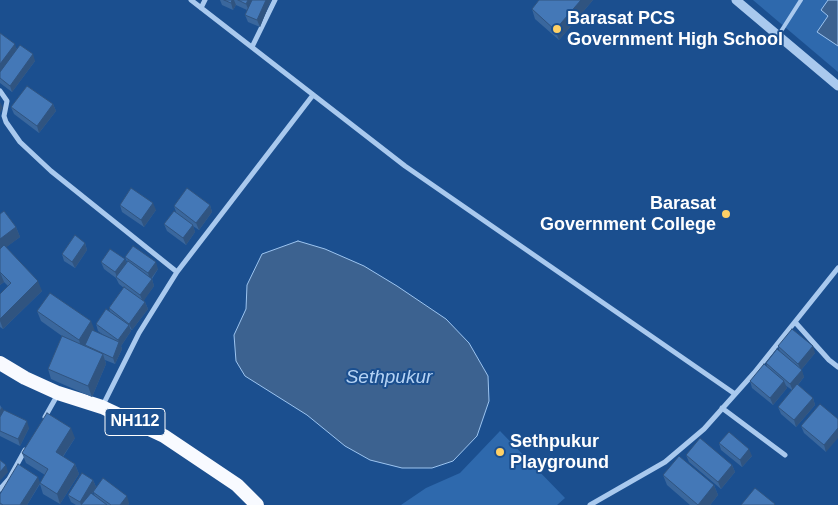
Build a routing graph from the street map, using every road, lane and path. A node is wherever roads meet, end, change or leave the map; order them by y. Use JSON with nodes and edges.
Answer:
{"nodes":[{"id":1,"x":191,"y":0,"type":"edge"},
{"id":2,"x":205,"y":0,"type":"edge"},
{"id":3,"x":275,"y":0,"type":"edge"},
{"id":4,"x":736,"y":0,"type":"edge"},
{"id":5,"x":801,"y":0,"type":"edge"},
{"id":6,"x":201,"y":8,"type":"junction"},
{"id":7,"x":778,"y":36,"type":"junction"},
{"id":8,"x":252,"y":47,"type":"junction"},
{"id":9,"x":838,"y":86,"type":"edge"},
{"id":10,"x":0,"y":92,"type":"edge"},
{"id":11,"x":313,"y":94,"type":"junction"},
{"id":12,"x":838,"y":268,"type":"edge"},
{"id":13,"x":177,"y":272,"type":"junction"},
{"id":14,"x":795,"y":322,"type":"junction"},
{"id":15,"x":0,"y":363,"type":"edge"},
{"id":16,"x":838,"y":367,"type":"edge"},
{"id":17,"x":58,"y":393,"type":"junction"},
{"id":18,"x":735,"y":394,"type":"junction"},
{"id":19,"x":102,"y":407,"type":"junction"},
{"id":20,"x":722,"y":408,"type":"junction"},
{"id":21,"x":43,"y":419,"type":"edge"},
{"id":22,"x":29,"y":445,"type":"edge"},
{"id":23,"x":784,"y":455,"type":"dead end"},
{"id":24,"x":0,"y":490,"type":"edge"},
{"id":25,"x":257,"y":505,"type":"edge"},
{"id":26,"x":590,"y":505,"type":"edge"}],
"edges":[{"from":1,"to":6,"type":"street"},
{"from":2,"to":6,"type":"street"},
{"from":3,"to":8,"type":"street"},
{"from":4,"to":7,"type":"street"},
{"from":5,"to":7,"type":"lane"},
{"from":6,"to":8,"type":"street"},
{"from":7,"to":9,"type":"street"},
{"from":8,"to":11,"type":"street"},
{"from":10,"to":13,"type":"street"},
{"from":11,"to":13,"type":"street"},
{"from":11,"to":18,"type":"street"},
{"from":12,"to":14,"type":"street"},
{"from":13,"to":19,"type":"street"},
{"from":14,"to":16,"type":"street"},
{"from":14,"to":18,"type":"street"},
{"from":15,"to":17,"type":"highway","number":"NH112"},
{"from":17,"to":19,"type":"highway","number":"NH112"},
{"from":17,"to":21,"type":"street"},
{"from":18,"to":20,"type":"street"},
{"from":19,"to":25,"type":"highway","number":"NH112"},
{"from":20,"to":23,"type":"street"},
{"from":20,"to":26,"type":"street"},
{"from":22,"to":24,"type":"street"}]}
